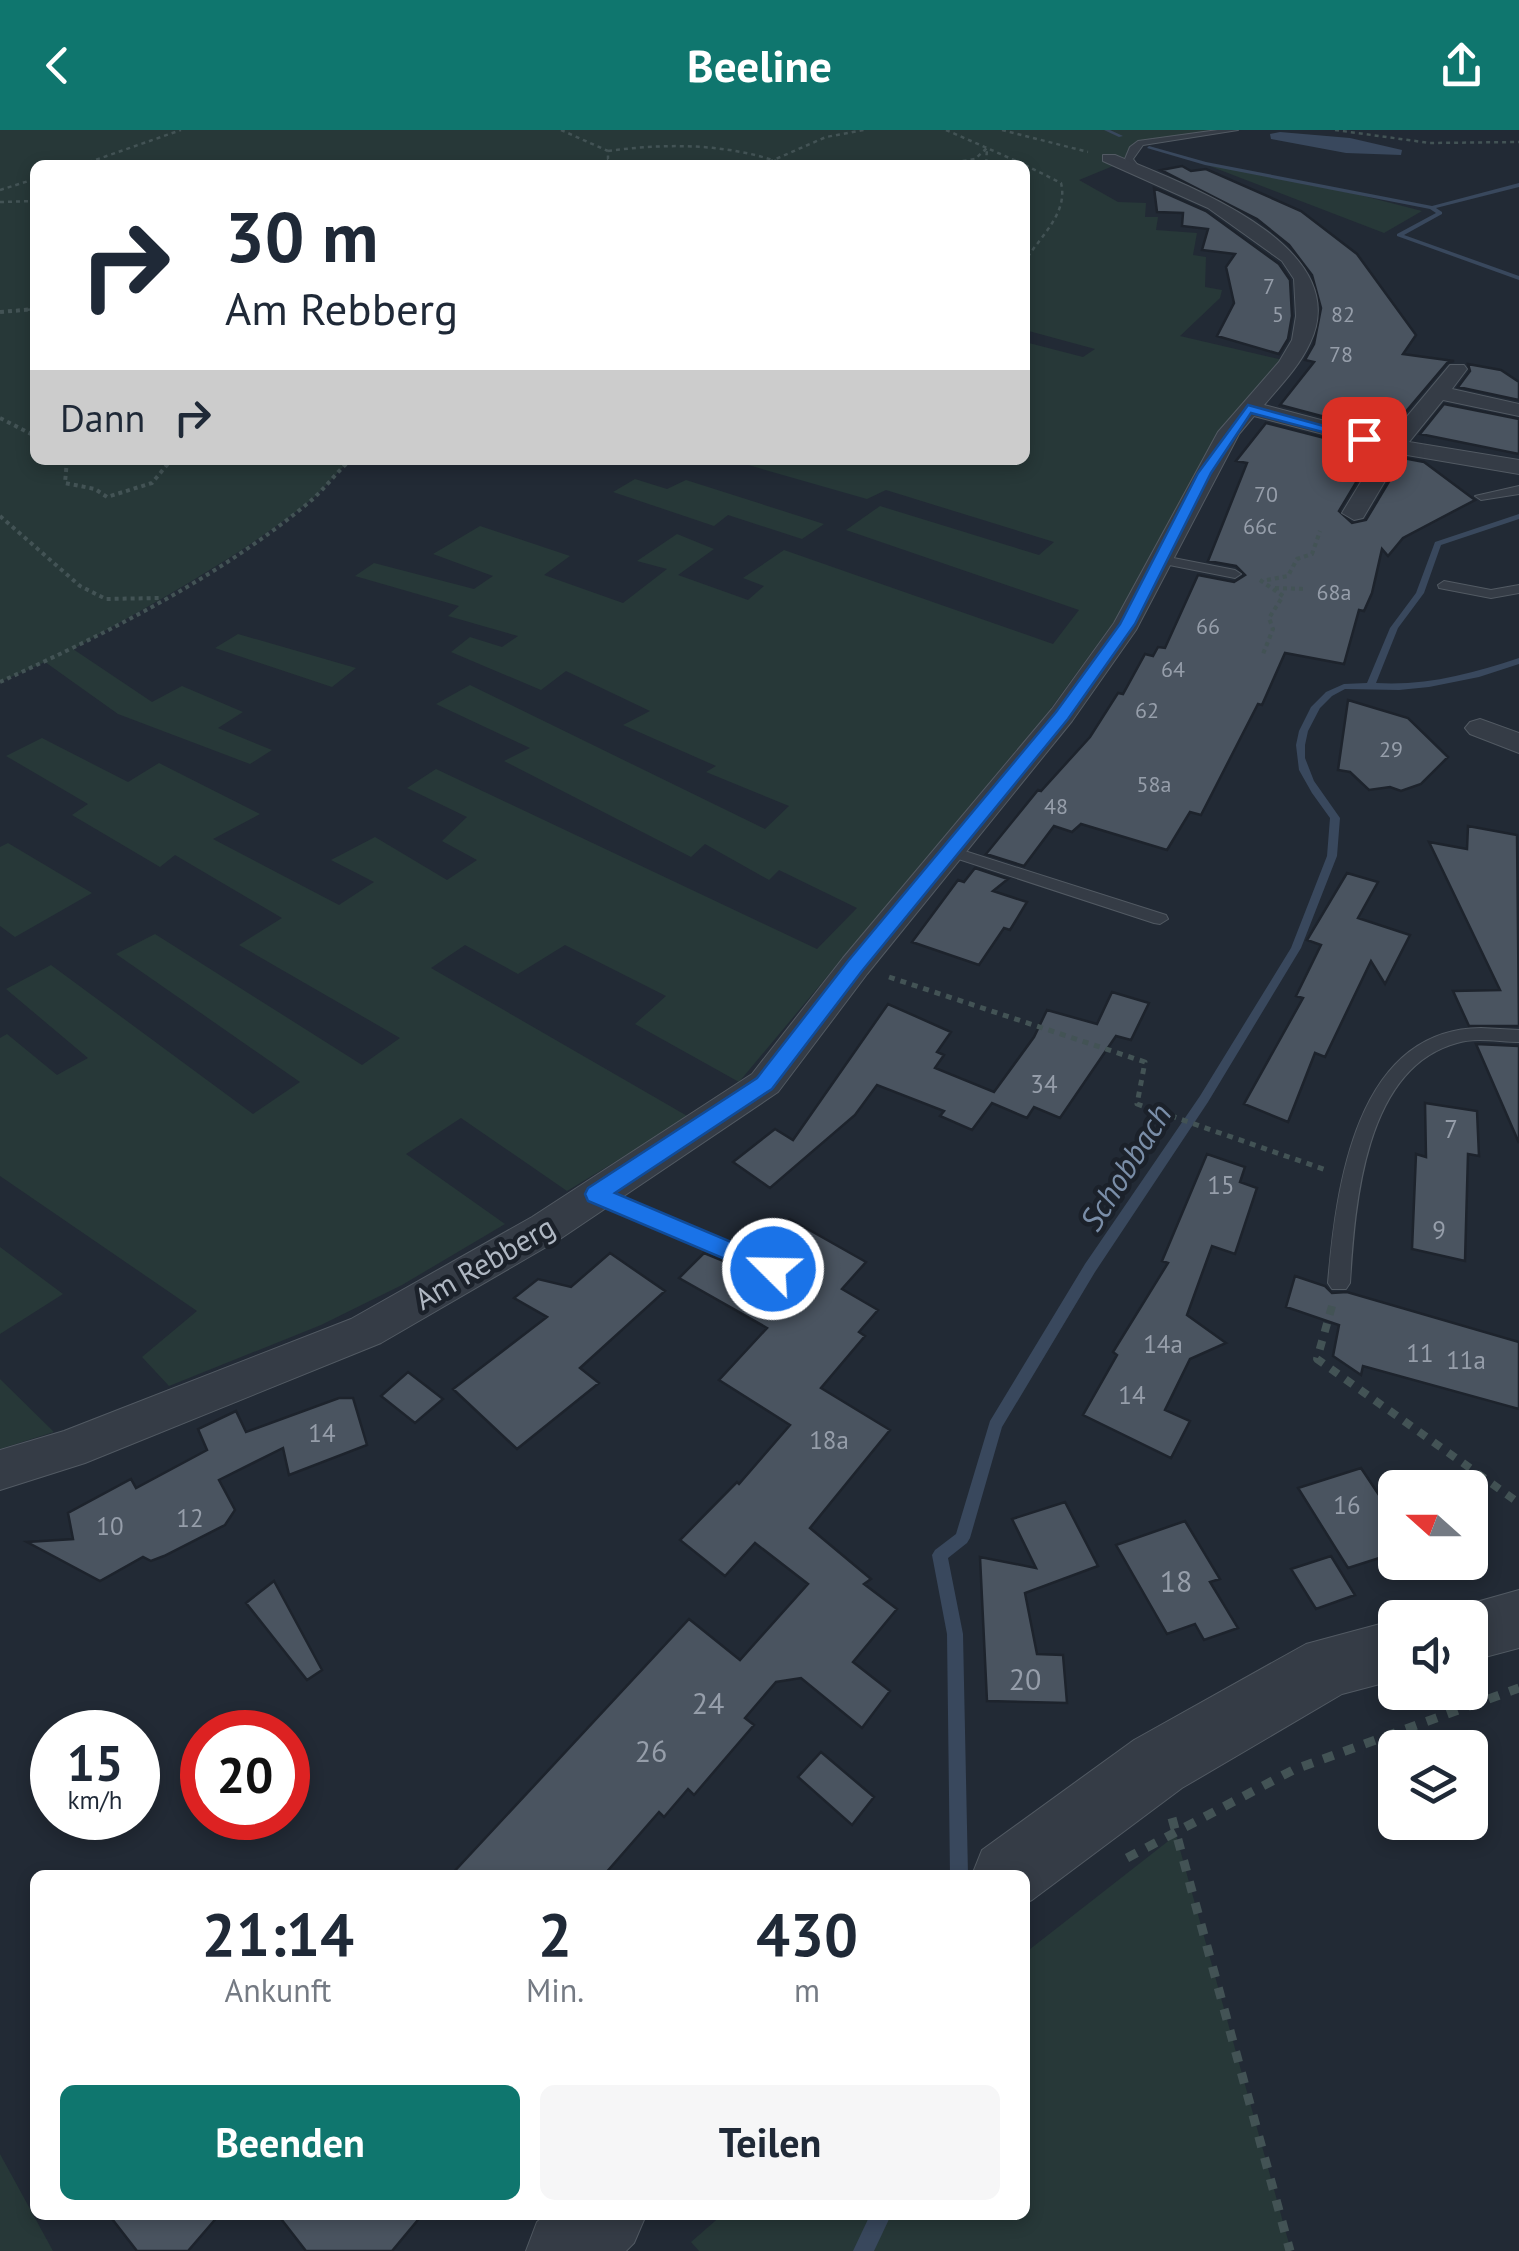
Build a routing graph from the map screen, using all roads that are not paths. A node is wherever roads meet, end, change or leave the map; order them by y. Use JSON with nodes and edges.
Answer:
{"nodes":[{"id":1,"x":1234,"y":130,"type":"edge"},
{"id":2,"x":1108,"y":158,"type":"road end"},
{"id":3,"x":1139,"y":169,"type":"junction"},
{"id":4,"x":1456,"y":369,"type":"dead end"},
{"id":5,"x":1440,"y":393,"type":"junction"},
{"id":6,"x":1248,"y":408,"type":"junction"},
{"id":7,"x":1511,"y":437,"type":"edge"},
{"id":8,"x":1394,"y":446,"type":"junction"},
{"id":9,"x":1519,"y":490,"type":"edge"},
{"id":10,"x":1480,"y":496,"type":"dead end"},
{"id":11,"x":1354,"y":512,"type":"dead end"},
{"id":12,"x":1158,"y":560,"type":"junction"},
{"id":13,"x":1236,"y":574,"type":"road end"},
{"id":14,"x":1444,"y":585,"type":"dead end"},
{"id":15,"x":1519,"y":590,"type":"edge"},
{"id":16,"x":1480,"y":728,"type":"dead end"},
{"id":17,"x":1519,"y":744,"type":"edge"},
{"id":18,"x":949,"y":851,"type":"junction"},
{"id":19,"x":1160,"y":918,"type":"dead end"},
{"id":20,"x":1519,"y":1036,"type":"edge"},
{"id":21,"x":596,"y":1194,"type":"junction"},
{"id":22,"x":773,"y":1269,"type":"dead end"},
{"id":23,"x":1339,"y":1283,"type":"road end"},
{"id":24,"x":0,"y":1470,"type":"edge"},
{"id":25,"x":1519,"y":1619,"type":"edge"},
{"id":26,"x":1488,"y":1627,"type":"edge"},
{"id":27,"x":1378,"y":1654,"type":"edge"},
{"id":28,"x":1014,"y":1870,"type":"edge"},
{"id":29,"x":600,"y":2220,"type":"edge"},
{"id":30,"x":566,"y":2251,"type":"edge"}],
"edges":[{"from":1,"to":3,"type":"lane"},
{"from":2,"to":3,"type":"street","name":"Am Rebberg"},
{"from":3,"to":6,"type":"street","name":"Am Rebberg"},
{"from":4,"to":5,"type":"street"},
{"from":5,"to":7,"type":"street"},
{"from":5,"to":8,"type":"street"},
{"from":6,"to":8,"type":"street"},
{"from":6,"to":12,"type":"street","name":"Am Rebberg"},
{"from":7,"to":8,"type":"street"},
{"from":8,"to":11,"type":"street"},
{"from":9,"to":10,"type":"lane"},
{"from":12,"to":13,"type":"lane"},
{"from":12,"to":18,"type":"street","name":"Am Rebberg"},
{"from":14,"to":15,"type":"lane"},
{"from":16,"to":17,"type":"street"},
{"from":18,"to":19,"type":"lane"},
{"from":18,"to":21,"type":"street","name":"Am Rebberg"},
{"from":20,"to":23,"type":"lane"},
{"from":21,"to":22,"type":"lane"},
{"from":21,"to":24,"type":"street","name":"Am Rebberg"},
{"from":25,"to":26,"type":"street"},
{"from":27,"to":28,"type":"street"},
{"from":29,"to":30,"type":"street"}]}
